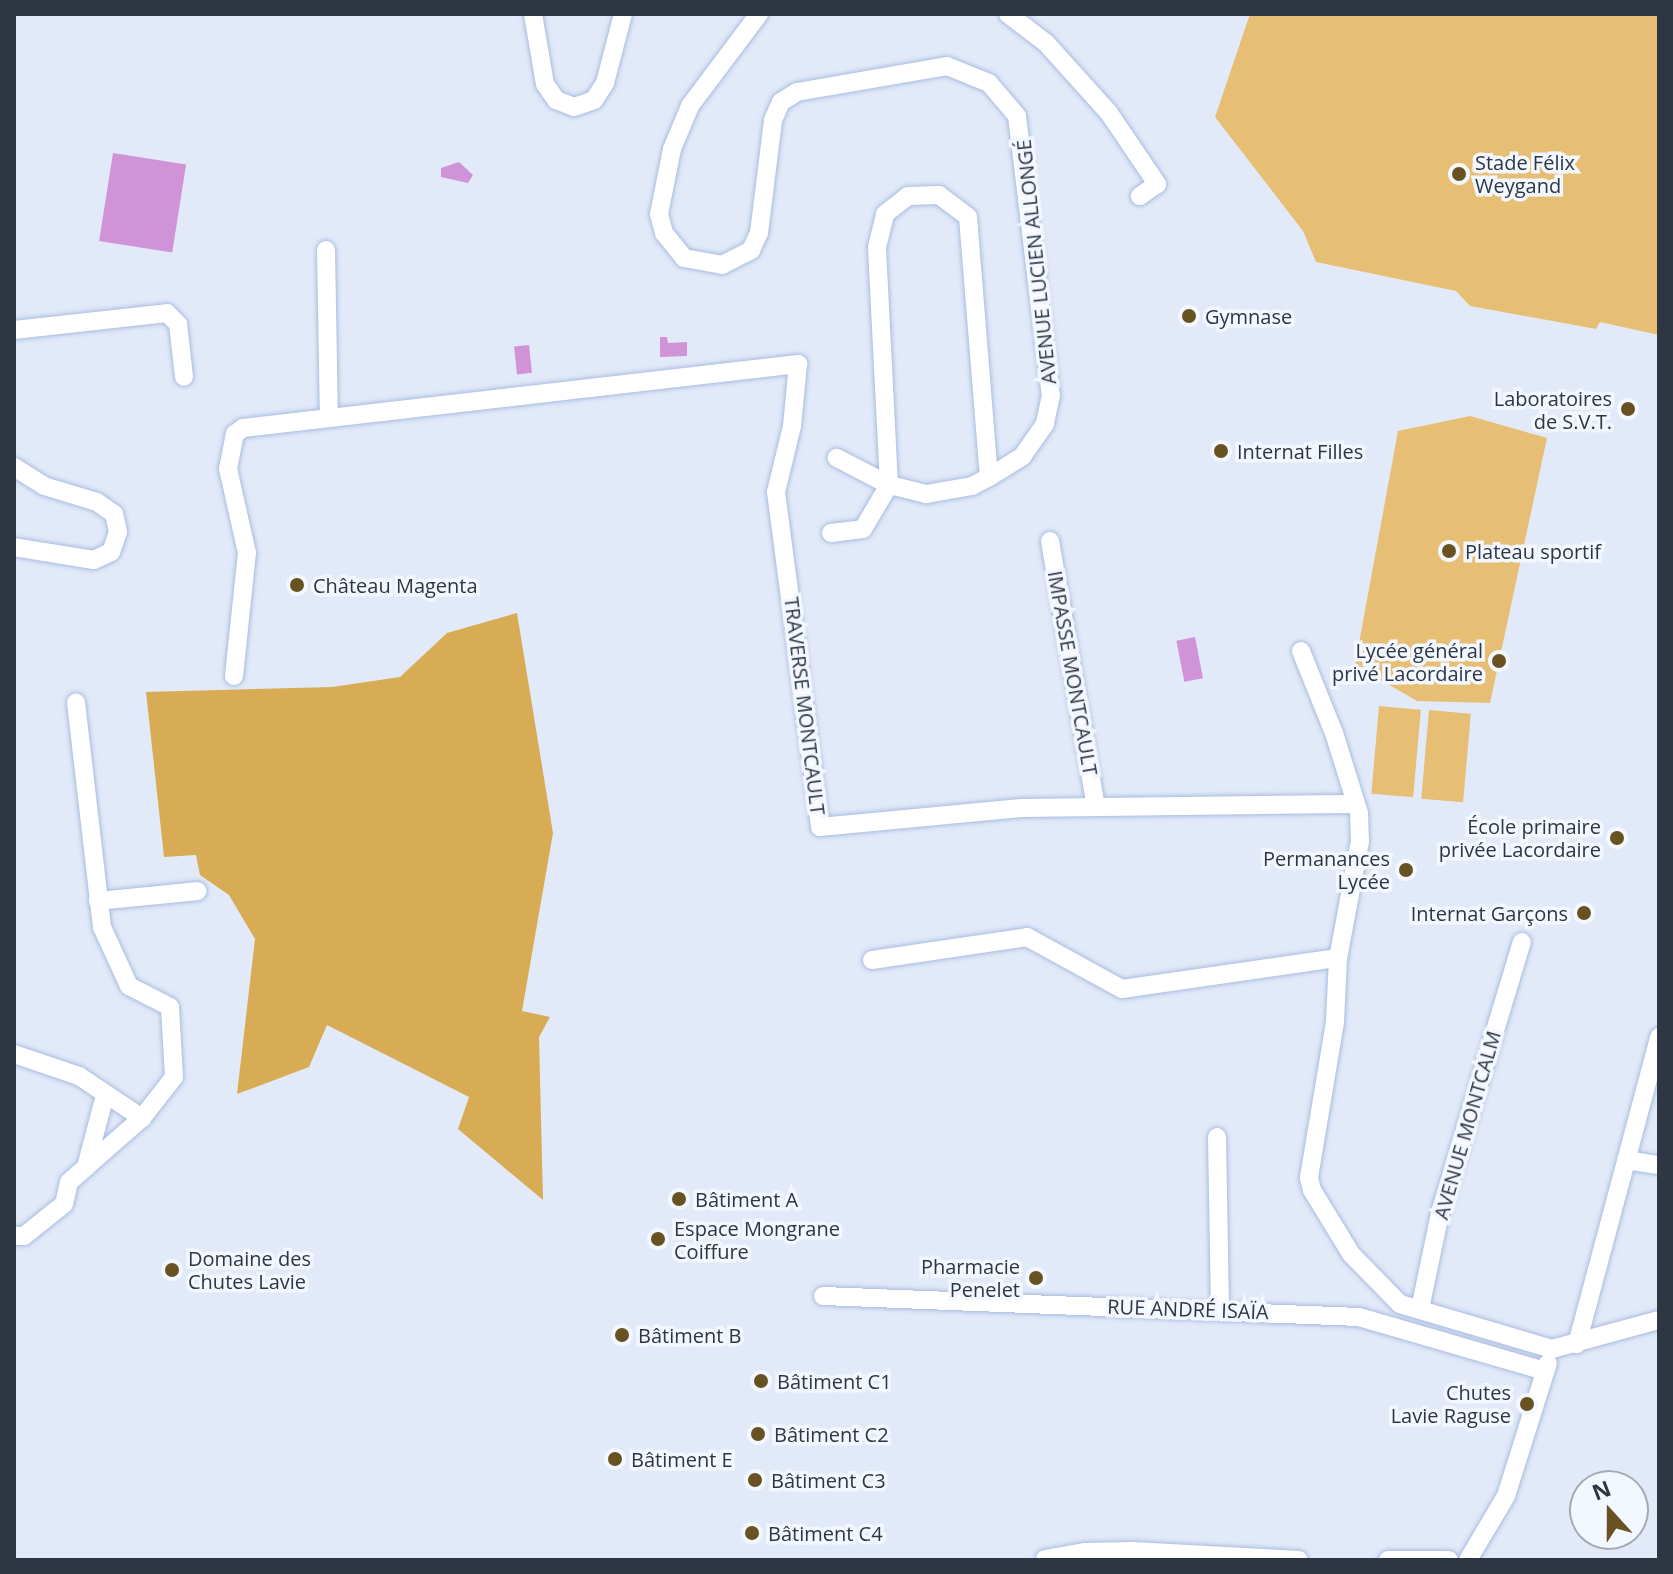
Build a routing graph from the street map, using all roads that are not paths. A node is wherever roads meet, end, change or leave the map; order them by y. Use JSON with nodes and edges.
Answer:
{"nodes":[{"id":1,"x":533,"y":14,"type":"edge"},
{"id":2,"x":623,"y":14,"type":"edge"},
{"id":3,"x":759,"y":14,"type":"edge"},
{"id":4,"x":1008,"y":14,"type":"edge"},
{"id":5,"x":1140,"y":196,"type":"dead end"},
{"id":6,"x":326,"y":250,"type":"dead end"},
{"id":7,"x":14,"y":330,"type":"edge"},
{"id":8,"x":184,"y":377,"type":"dead end"},
{"id":9,"x":329,"y":418,"type":"junction"},
{"id":10,"x":837,"y":458,"type":"dead end"},
{"id":11,"x":14,"y":467,"type":"edge"},
{"id":12,"x":989,"y":477,"type":"junction"},
{"id":13,"x":889,"y":485,"type":"junction"},
{"id":14,"x":831,"y":533,"type":"dead end"},
{"id":15,"x":1050,"y":541,"type":"dead end"},
{"id":16,"x":14,"y":547,"type":"edge"},
{"id":17,"x":1301,"y":651,"type":"dead end"},
{"id":18,"x":234,"y":676,"type":"dead end"},
{"id":19,"x":76,"y":703,"type":"dead end"},
{"id":20,"x":1354,"y":804,"type":"junction"},
{"id":21,"x":1096,"y":806,"type":"junction"},
{"id":22,"x":198,"y":891,"type":"dead end"},
{"id":23,"x":98,"y":901,"type":"junction"},
{"id":24,"x":1522,"y":942,"type":"dead end"},
{"id":25,"x":1338,"y":958,"type":"junction"},
{"id":26,"x":872,"y":960,"type":"dead end"},
{"id":27,"x":1659,"y":1037,"type":"edge"},
{"id":28,"x":14,"y":1054,"type":"edge"},
{"id":29,"x":105,"y":1095,"type":"junction"},
{"id":30,"x":142,"y":1118,"type":"junction"},
{"id":31,"x":1217,"y":1137,"type":"dead end"},
{"id":32,"x":1626,"y":1160,"type":"junction"},
{"id":33,"x":1659,"y":1165,"type":"edge"},
{"id":34,"x":86,"y":1167,"type":"junction"},
{"id":35,"x":14,"y":1236,"type":"edge"},
{"id":36,"x":823,"y":1296,"type":"dead end"},
{"id":37,"x":1420,"y":1309,"type":"junction"},
{"id":38,"x":1220,"y":1310,"type":"junction"},
{"id":39,"x":1659,"y":1320,"type":"edge"},
{"id":40,"x":1577,"y":1344,"type":"junction"},
{"id":41,"x":1552,"y":1349,"type":"junction"},
{"id":42,"x":1545,"y":1371,"type":"junction"},
{"id":43,"x":1045,"y":1559,"type":"edge"},
{"id":44,"x":1299,"y":1560,"type":"edge"},
{"id":45,"x":1388,"y":1560,"type":"edge"},
{"id":46,"x":1449,"y":1560,"type":"edge"},
{"id":47,"x":1468,"y":1560,"type":"edge"}],
"edges":[{"from":1,"to":2,"type":"street"},
{"from":3,"to":12,"type":"street","name":"AVENUE LUCIEN ALLONGÉ"},
{"from":4,"to":5,"type":"street"},
{"from":6,"to":9,"type":"street"},
{"from":7,"to":8,"type":"street"},
{"from":9,"to":18,"type":"street","name":"TRAVERSE MONTCAULT"},
{"from":9,"to":21,"type":"street","name":"TRAVERSE MONTCAULT"},
{"from":10,"to":13,"type":"street"},
{"from":11,"to":16,"type":"street"},
{"from":12,"to":13,"type":"street"},
{"from":12,"to":13,"type":"street"},
{"from":13,"to":14,"type":"street"},
{"from":15,"to":21,"type":"street","name":"IMPASSE MONTCAULT"},
{"from":17,"to":20,"type":"street"},
{"from":19,"to":23,"type":"street"},
{"from":20,"to":21,"type":"street","name":"TRAVERSE MONTCAULT"},
{"from":20,"to":25,"type":"street"},
{"from":22,"to":23,"type":"street"},
{"from":23,"to":30,"type":"street"},
{"from":24,"to":37,"type":"street","name":"AVENUE MONTCALM"},
{"from":25,"to":26,"type":"street"},
{"from":25,"to":37,"type":"street"},
{"from":27,"to":32,"type":"street"},
{"from":28,"to":29,"type":"street"},
{"from":29,"to":30,"type":"street"},
{"from":29,"to":34,"type":"street"},
{"from":30,"to":34,"type":"street"},
{"from":31,"to":38,"type":"street"},
{"from":32,"to":33,"type":"street"},
{"from":32,"to":40,"type":"street"},
{"from":34,"to":35,"type":"street"},
{"from":36,"to":38,"type":"street","name":"RUE ANDRÉ ISAÏA"},
{"from":37,"to":41,"type":"street"},
{"from":38,"to":42,"type":"street","name":"RUE ANDRÉ ISAÏA"},
{"from":39,"to":40,"type":"street"},
{"from":40,"to":41,"type":"street"},
{"from":41,"to":42,"type":"street"},
{"from":42,"to":47,"type":"street"},
{"from":43,"to":44,"type":"street"},
{"from":45,"to":46,"type":"street"}]}
